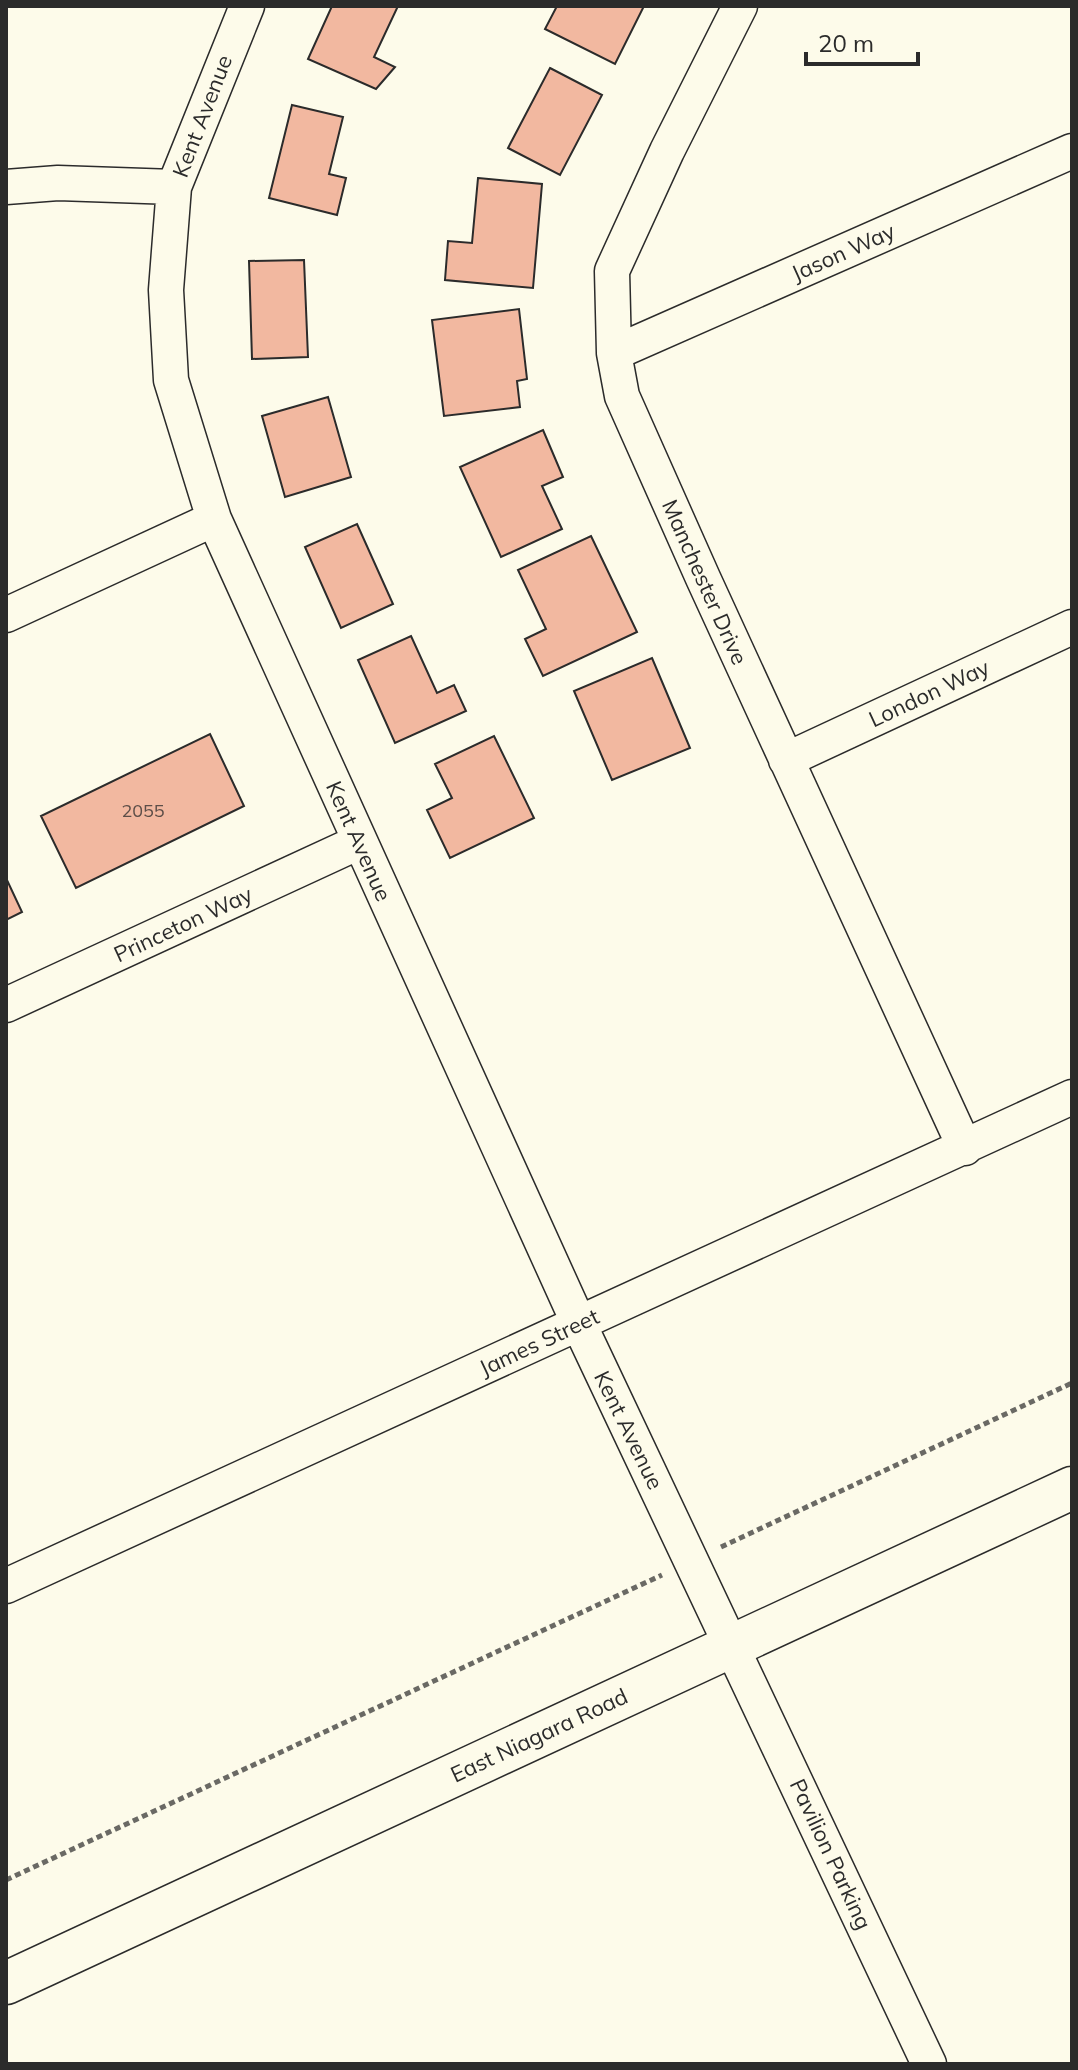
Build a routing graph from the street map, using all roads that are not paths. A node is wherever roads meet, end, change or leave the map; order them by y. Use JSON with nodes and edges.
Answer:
{"nodes":[{"id":1,"x":247,"y":6,"type":"edge"},
{"id":2,"x":740,"y":6,"type":"edge"},
{"id":3,"x":1072,"y":151,"type":"edge"},
{"id":4,"x":6,"y":187,"type":"edge"},
{"id":5,"x":174,"y":187,"type":"junction"},
{"id":6,"x":614,"y":353,"type":"junction"},
{"id":7,"x":214,"y":519,"type":"junction"},
{"id":8,"x":6,"y":615,"type":"edge"},
{"id":9,"x":1072,"y":627,"type":"edge"},
{"id":10,"x":786,"y":760,"type":"junction"},
{"id":11,"x":359,"y":842,"type":"junction"},
{"id":12,"x":6,"y":1005,"type":"edge"},
{"id":13,"x":1072,"y":1097,"type":"edge"},
{"id":14,"x":965,"y":1148,"type":"junction"},
{"id":15,"x":579,"y":1324,"type":"junction"},
{"id":16,"x":1072,"y":1488,"type":"edge"},
{"id":17,"x":6,"y":1586,"type":"edge"},
{"id":18,"x":732,"y":1645,"type":"junction"},
{"id":19,"x":6,"y":1983,"type":"edge"},
{"id":20,"x":929,"y":2064,"type":"edge"}],
"edges":[{"from":1,"to":5,"type":"street","name":"Kent Avenue"},
{"from":2,"to":6,"type":"street","name":"Manchester Drive"},
{"from":3,"to":6,"type":"street","name":"Jason Way"},
{"from":4,"to":5,"type":"street"},
{"from":5,"to":7,"type":"street","name":"Kent Avenue"},
{"from":6,"to":10,"type":"street","name":"Manchester Drive"},
{"from":7,"to":8,"type":"street"},
{"from":7,"to":11,"type":"street","name":"Kent Avenue"},
{"from":9,"to":10,"type":"street","name":"London Way"},
{"from":10,"to":14,"type":"street","name":"Manchester Drive"},
{"from":11,"to":12,"type":"street","name":"Princeton Way"},
{"from":11,"to":15,"type":"street","name":"Kent Avenue"},
{"from":13,"to":14,"type":"street","name":"James Street"},
{"from":14,"to":15,"type":"street","name":"James Street"},
{"from":15,"to":17,"type":"street","name":"James Street"},
{"from":15,"to":18,"type":"street","name":"Kent Avenue"},
{"from":16,"to":18,"type":"street","name":"East Niagara Road"},
{"from":18,"to":19,"type":"street","name":"East Niagara Road"},
{"from":18,"to":20,"type":"street","name":"Pavilion Parking"}]}
